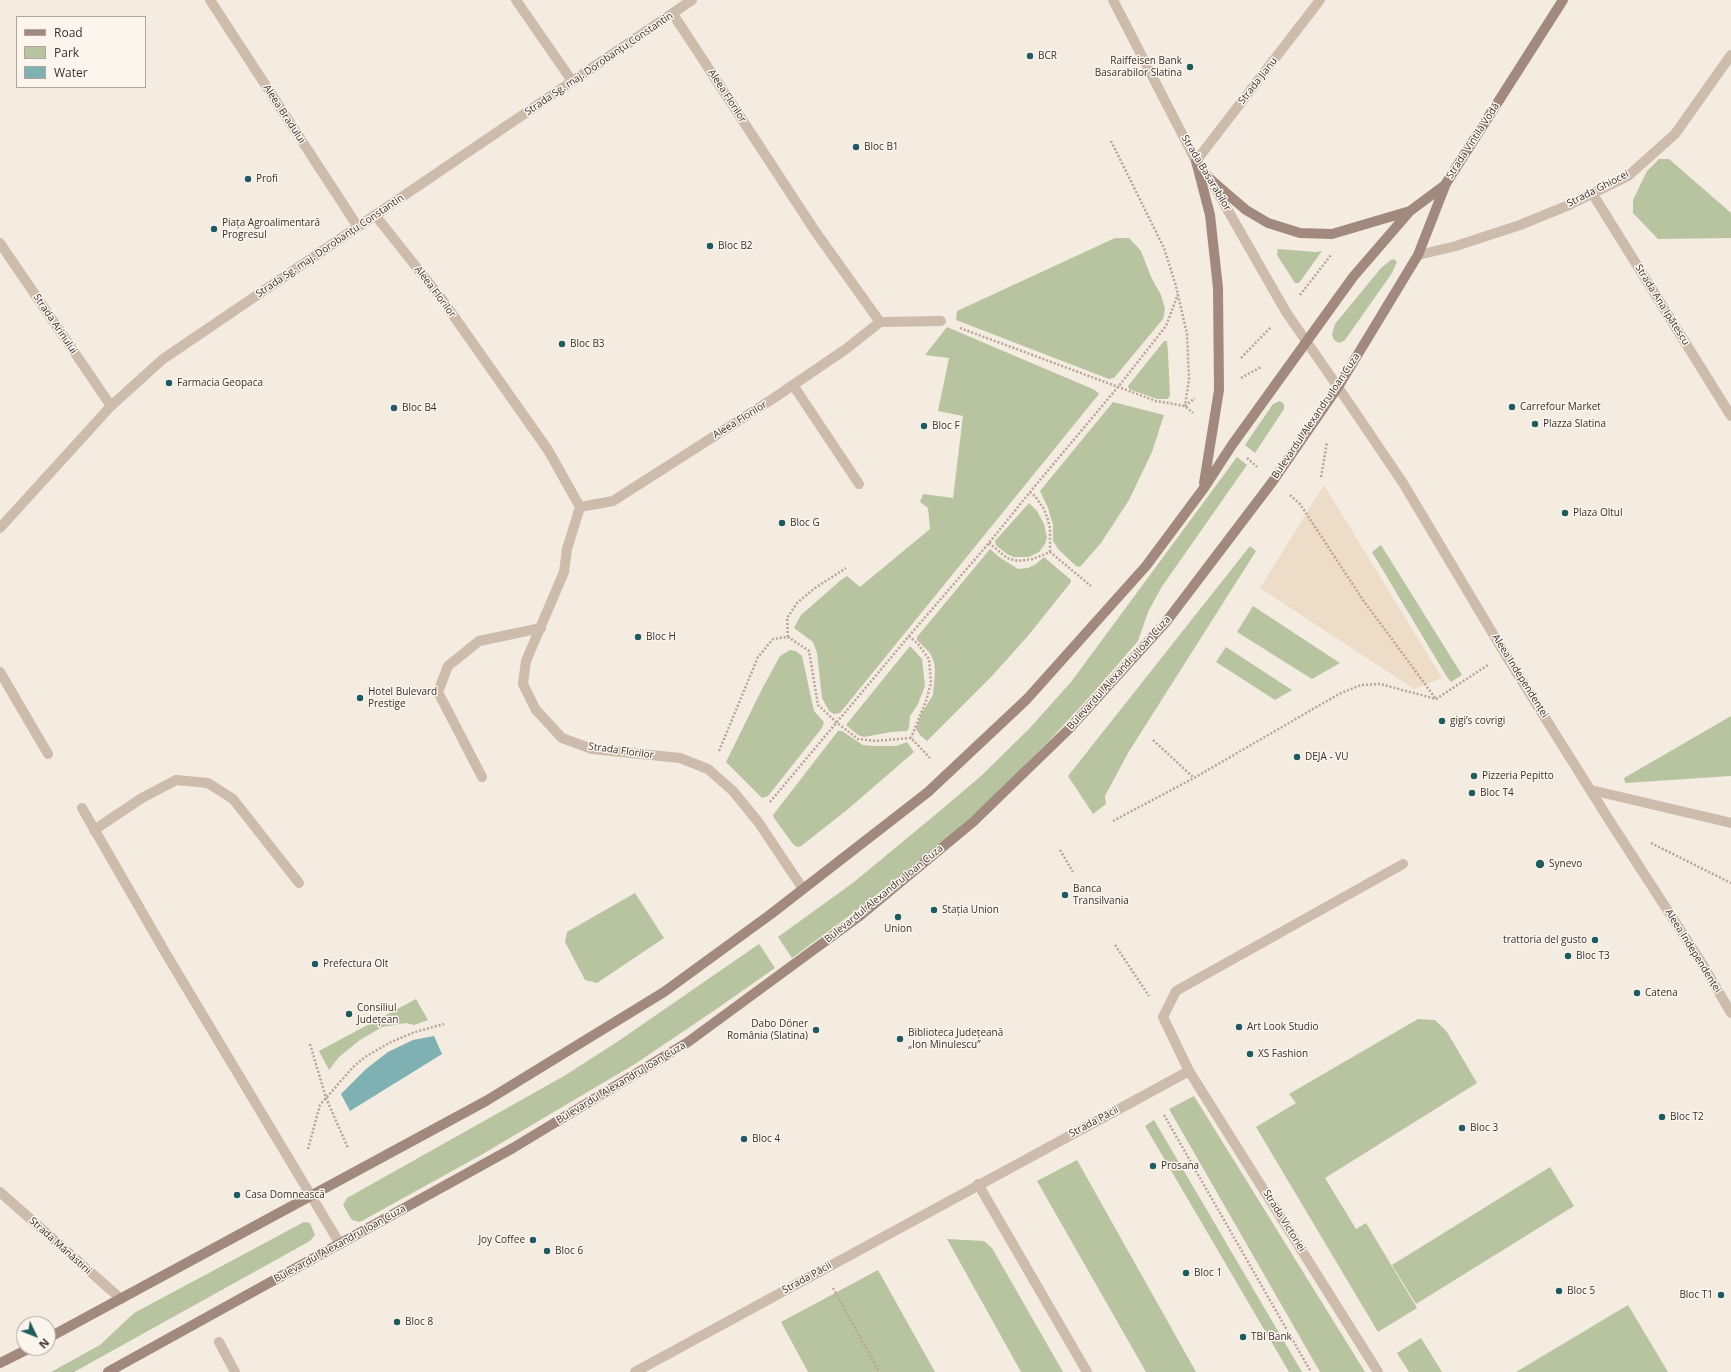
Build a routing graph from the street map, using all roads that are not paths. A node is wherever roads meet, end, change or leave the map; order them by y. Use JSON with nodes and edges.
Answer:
{"nodes":[{"id":1,"x":210,"y":0,"type":"edge"},
{"id":2,"x":516,"y":0,"type":"edge"},
{"id":3,"x":692,"y":0,"type":"edge"},
{"id":4,"x":1113,"y":0,"type":"edge"},
{"id":5,"x":1320,"y":0,"type":"edge"},
{"id":6,"x":1563,"y":0,"type":"edge"},
{"id":7,"x":673,"y":14,"type":"junction"},
{"id":8,"x":1731,"y":55,"type":"edge"},
{"id":9,"x":572,"y":81,"type":"junction"},
{"id":10,"x":1196,"y":161,"type":"junction"},
{"id":11,"x":1210,"y":179,"type":"junction"},
{"id":12,"x":1445,"y":185,"type":"junction"},
{"id":13,"x":1592,"y":194,"type":"junction"},
{"id":14,"x":1410,"y":211,"type":"junction"},
{"id":15,"x":375,"y":215,"type":"junction"},
{"id":16,"x":358,"y":227,"type":"junction"},
{"id":17,"x":0,"y":243,"type":"edge"},
{"id":18,"x":1418,"y":254,"type":"junction"},
{"id":19,"x":941,"y":321,"type":"road end"},
{"id":20,"x":880,"y":322,"type":"junction"},
{"id":21,"x":1306,"y":342,"type":"junction"},
{"id":22,"x":793,"y":385,"type":"junction"},
{"id":23,"x":1338,"y":387,"type":"junction"},
{"id":24,"x":111,"y":406,"type":"junction"},
{"id":25,"x":1731,"y":416,"type":"edge"},
{"id":26,"x":859,"y":484,"type":"dead end"},
{"id":27,"x":1204,"y":488,"type":"junction"},
{"id":28,"x":580,"y":507,"type":"junction"},
{"id":29,"x":0,"y":528,"type":"edge"},
{"id":30,"x":541,"y":628,"type":"junction"},
{"id":31,"x":0,"y":672,"type":"edge"},
{"id":32,"x":48,"y":754,"type":"dead end"},
{"id":33,"x":482,"y":777,"type":"dead end"},
{"id":34,"x":1591,"y":790,"type":"junction"},
{"id":35,"x":82,"y":808,"type":"dead end"},
{"id":36,"x":1731,"y":823,"type":"edge"},
{"id":37,"x":94,"y":830,"type":"junction"},
{"id":38,"x":1403,"y":864,"type":"dead end"},
{"id":39,"x":299,"y":883,"type":"dead end"},
{"id":40,"x":803,"y":889,"type":"junction"},
{"id":41,"x":1731,"y":1013,"type":"edge"},
{"id":42,"x":1189,"y":1071,"type":"junction"},
{"id":43,"x":978,"y":1184,"type":"junction"},
{"id":44,"x":0,"y":1192,"type":"edge"},
{"id":45,"x":312,"y":1196,"type":"junction"},
{"id":46,"x":340,"y":1244,"type":"junction"},
{"id":47,"x":121,"y":1299,"type":"junction"},
{"id":48,"x":56,"y":1334,"type":"edge"},
{"id":49,"x":219,"y":1342,"type":"dead end"},
{"id":50,"x":16,"y":1355,"type":"edge"},
{"id":51,"x":0,"y":1364,"type":"edge"},
{"id":52,"x":108,"y":1372,"type":"edge"},
{"id":53,"x":235,"y":1372,"type":"edge"},
{"id":54,"x":635,"y":1372,"type":"edge"},
{"id":55,"x":1087,"y":1372,"type":"edge"},
{"id":56,"x":1378,"y":1372,"type":"edge"}],
"edges":[{"from":1,"to":16,"type":"street","name":"Aleea Bradului"},
{"from":2,"to":9,"type":"street"},
{"from":3,"to":7,"type":"street","name":"Strada Sg. maj. Dorobanțu Constantin"},
{"from":4,"to":10,"type":"street","name":"Strada Basarabilor"},
{"from":5,"to":10,"type":"street","name":"Strada Jianu"},
{"from":6,"to":12,"type":"main road","name":"Strada Vintilă Vodă"},
{"from":7,"to":9,"type":"street","name":"Strada Sg. maj. Dorobanțu Constantin"},
{"from":7,"to":20,"type":"street","name":"Aleea Florilor"},
{"from":8,"to":13,"type":"street","name":"Strada Ghiocei"},
{"from":9,"to":15,"type":"street","name":"Strada Sg. maj. Dorobanțu Constantin"},
{"from":10,"to":11,"type":"street","name":"Strada Basarabilor"},
{"from":10,"to":27,"type":"main road"},
{"from":11,"to":14,"type":"main road"},
{"from":11,"to":21,"type":"street","name":"Strada Basarabilor"},
{"from":12,"to":14,"type":"main road","name":"Strada Vintilă Vodă"},
{"from":12,"to":18,"type":"main road","name":"Bulevardul Alexandru Ioan Cuza"},
{"from":13,"to":18,"type":"street","name":"Strada Ghiocei"},
{"from":13,"to":25,"type":"street","name":"Strada Ana Ipătescu"},
{"from":14,"to":21,"type":"main road","name":"Strada Vintilă Vodă"},
{"from":15,"to":16,"type":"street","name":"Strada Sg. maj. Dorobanțu Constantin"},
{"from":15,"to":28,"type":"street","name":"Aleea Florilor"},
{"from":16,"to":24,"type":"street","name":"Strada Sg. maj. Dorobanțu Constantin"},
{"from":17,"to":24,"type":"street","name":"Strada Arinului"},
{"from":18,"to":23,"type":"main road","name":"Bulevardul Alexandru Ioan Cuza"},
{"from":19,"to":20,"type":"street"},
{"from":20,"to":22,"type":"street","name":"Aleea Florilor"},
{"from":21,"to":23,"type":"street","name":"Aleea Independenței"},
{"from":21,"to":27,"type":"main road"},
{"from":22,"to":26,"type":"street"},
{"from":22,"to":28,"type":"street","name":"Aleea Florilor"},
{"from":23,"to":34,"type":"street","name":"Aleea Independenței"},
{"from":23,"to":46,"type":"main road","name":"Bulevardul Alexandru Ioan Cuza"},
{"from":24,"to":29,"type":"street","name":"Strada Sg. maj. Dorobanțu Constantin"},
{"from":27,"to":40,"type":"main road"},
{"from":28,"to":30,"type":"street","name":"Strada Florilor"},
{"from":30,"to":33,"type":"street"},
{"from":30,"to":40,"type":"street","name":"Strada Florilor"},
{"from":31,"to":32,"type":"street"},
{"from":34,"to":36,"type":"street"},
{"from":34,"to":41,"type":"street","name":"Aleea Independenței"},
{"from":35,"to":37,"type":"street"},
{"from":37,"to":39,"type":"street"},
{"from":37,"to":45,"type":"street"},
{"from":38,"to":42,"type":"street","name":"Strada Victoriei"},
{"from":40,"to":45,"type":"main road"},
{"from":42,"to":43,"type":"street","name":"Strada Păcii"},
{"from":42,"to":56,"type":"street","name":"Strada Victoriei"},
{"from":43,"to":54,"type":"street","name":"Strada Păcii"},
{"from":43,"to":55,"type":"street"},
{"from":44,"to":47,"type":"street","name":"Strada Mănăstirii"},
{"from":45,"to":46,"type":"street"},
{"from":45,"to":47,"type":"main road"},
{"from":46,"to":52,"type":"main road","name":"Bulevardul Alexandru Ioan Cuza"},
{"from":47,"to":48,"type":"main road"},
{"from":49,"to":53,"type":"street"},
{"from":50,"to":51,"type":"main road"}]}
